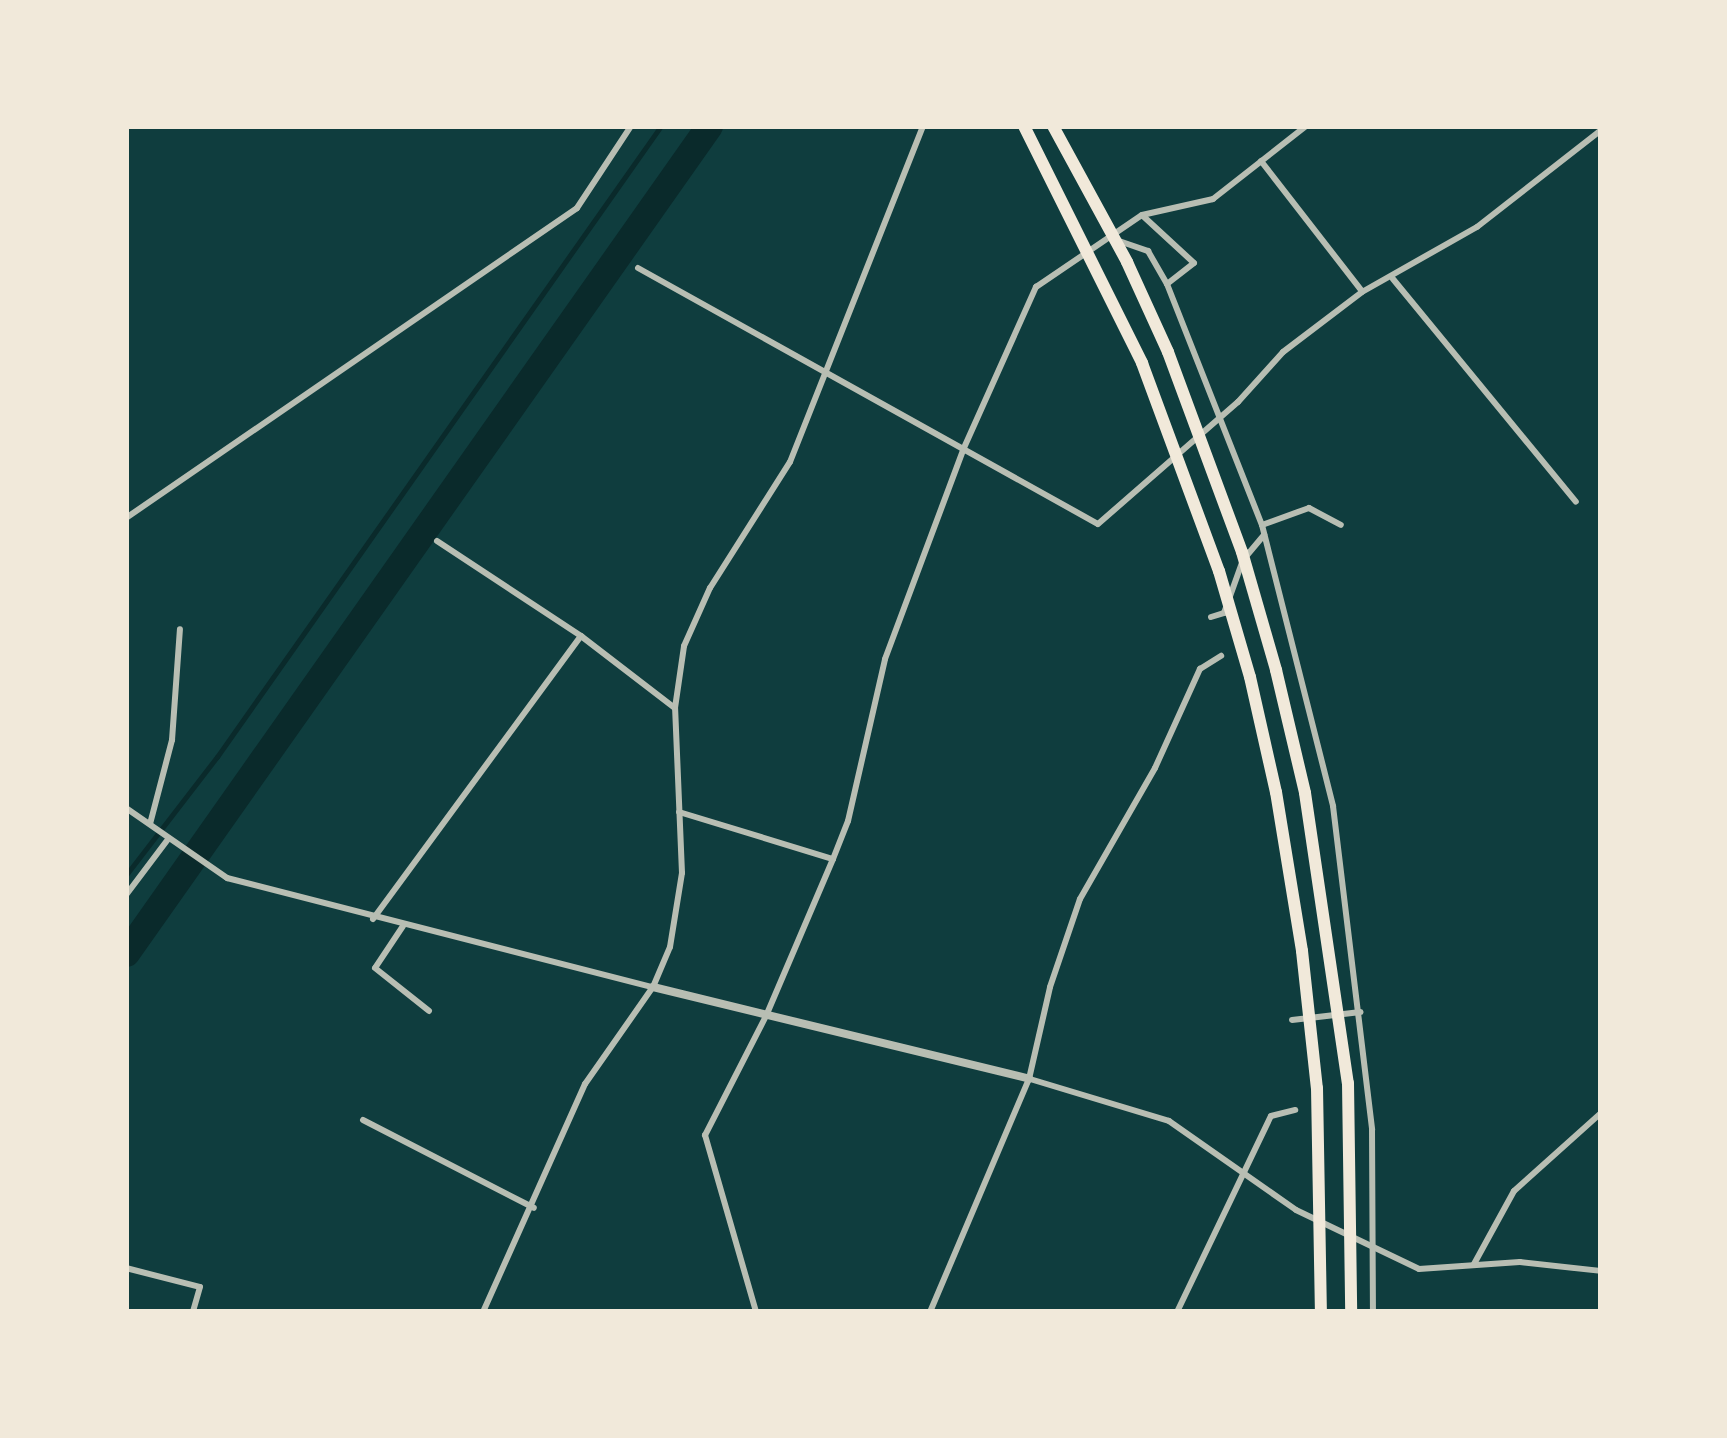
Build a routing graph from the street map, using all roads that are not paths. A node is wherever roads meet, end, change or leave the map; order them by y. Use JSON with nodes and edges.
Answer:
{"nodes":[{"id":1,"x":632,"y":126,"type":"edge"},
{"id":2,"x":923,"y":126,"type":"edge"},
{"id":3,"x":1024,"y":126,"type":"edge"},
{"id":4,"x":1053,"y":126,"type":"edge"},
{"id":5,"x":1306,"y":126,"type":"edge"},
{"id":6,"x":1601,"y":130,"type":"edge"},
{"id":7,"x":1261,"y":161,"type":"junction"},
{"id":8,"x":1142,"y":215,"type":"junction"},
{"id":9,"x":1110,"y":237,"type":"junction"},
{"id":10,"x":638,"y":268,"type":"dead end"},
{"id":11,"x":1393,"y":279,"type":"junction"},
{"id":12,"x":1167,"y":284,"type":"junction"},
{"id":13,"x":1362,"y":292,"type":"junction"},
{"id":14,"x":828,"y":376,"type":"junction"},
{"id":15,"x":1222,"y":415,"type":"junction"},
{"id":16,"x":963,"y":450,"type":"junction"},
{"id":17,"x":1576,"y":502,"type":"dead end"},
{"id":18,"x":126,"y":518,"type":"edge"},
{"id":19,"x":1262,"y":525,"type":"junction"},
{"id":20,"x":1341,"y":525,"type":"dead end"},
{"id":21,"x":1264,"y":535,"type":"junction"},
{"id":22,"x":437,"y":541,"type":"dead end"},
{"id":23,"x":1211,"y":617,"type":"dead end"},
{"id":24,"x":180,"y":628,"type":"dead end"},
{"id":25,"x":581,"y":635,"type":"junction"},
{"id":26,"x":1221,"y":656,"type":"dead end"},
{"id":27,"x":675,"y":708,"type":"junction"},
{"id":28,"x":126,"y":808,"type":"edge"},
{"id":29,"x":677,"y":811,"type":"junction"},
{"id":30,"x":150,"y":824,"type":"junction"},
{"id":31,"x":170,"y":838,"type":"junction"},
{"id":32,"x":833,"y":859,"type":"junction"},
{"id":33,"x":126,"y":895,"type":"edge"},
{"id":34,"x":373,"y":919,"type":"junction"},
{"id":35,"x":403,"y":926,"type":"junction"},
{"id":36,"x":653,"y":987,"type":"junction"},
{"id":37,"x":429,"y":1011,"type":"dead end"},
{"id":38,"x":1361,"y":1012,"type":"junction"},
{"id":39,"x":766,"y":1016,"type":"junction"},
{"id":40,"x":1292,"y":1020,"type":"dead end"},
{"id":41,"x":1029,"y":1079,"type":"junction"},
{"id":42,"x":1295,"y":1110,"type":"dead end"},
{"id":43,"x":1601,"y":1113,"type":"edge"},
{"id":44,"x":364,"y":1120,"type":"dead end"},
{"id":45,"x":1246,"y":1171,"type":"junction"},
{"id":46,"x":534,"y":1208,"type":"junction"},
{"id":47,"x":1374,"y":1250,"type":"junction"},
{"id":48,"x":1474,"y":1264,"type":"junction"},
{"id":49,"x":126,"y":1268,"type":"edge"},
{"id":50,"x":1601,"y":1271,"type":"edge"},
{"id":51,"x":193,"y":1312,"type":"edge"},
{"id":52,"x":483,"y":1312,"type":"edge"},
{"id":53,"x":757,"y":1312,"type":"edge"},
{"id":54,"x":930,"y":1312,"type":"edge"},
{"id":55,"x":1177,"y":1312,"type":"edge"},
{"id":56,"x":1321,"y":1312,"type":"edge"},
{"id":57,"x":1351,"y":1312,"type":"edge"},
{"id":58,"x":1373,"y":1312,"type":"edge"}],
"edges":[{"from":1,"to":18,"type":"street"},
{"from":2,"to":14,"type":"street"},
{"from":3,"to":56,"type":"highway"},
{"from":4,"to":57,"type":"highway"},
{"from":5,"to":7,"type":"street"},
{"from":6,"to":11,"type":"street"},
{"from":7,"to":8,"type":"street"},
{"from":7,"to":13,"type":"street"},
{"from":8,"to":9,"type":"street"},
{"from":8,"to":12,"type":"street"},
{"from":9,"to":12,"type":"street"},
{"from":9,"to":16,"type":"street"},
{"from":10,"to":14,"type":"street"},
{"from":11,"to":13,"type":"street"},
{"from":11,"to":17,"type":"street"},
{"from":12,"to":15,"type":"street"},
{"from":13,"to":15,"type":"street"},
{"from":14,"to":16,"type":"street"},
{"from":14,"to":27,"type":"street"},
{"from":15,"to":16,"type":"street"},
{"from":15,"to":19,"type":"street"},
{"from":16,"to":32,"type":"street"},
{"from":19,"to":20,"type":"street"},
{"from":19,"to":21,"type":"street"},
{"from":21,"to":23,"type":"street"},
{"from":21,"to":38,"type":"street"},
{"from":22,"to":25,"type":"street"},
{"from":24,"to":30,"type":"street"},
{"from":25,"to":27,"type":"street"},
{"from":25,"to":34,"type":"street"},
{"from":26,"to":41,"type":"street"},
{"from":27,"to":29,"type":"street"},
{"from":28,"to":30,"type":"street"},
{"from":29,"to":32,"type":"street"},
{"from":29,"to":36,"type":"street"},
{"from":30,"to":31,"type":"street"},
{"from":31,"to":33,"type":"street"},
{"from":31,"to":34,"type":"street"},
{"from":32,"to":39,"type":"street"},
{"from":34,"to":35,"type":"street"},
{"from":35,"to":36,"type":"street"},
{"from":35,"to":37,"type":"street"},
{"from":36,"to":39,"type":"street"},
{"from":36,"to":46,"type":"street"},
{"from":38,"to":40,"type":"street"},
{"from":38,"to":47,"type":"street"},
{"from":39,"to":41,"type":"street"},
{"from":39,"to":53,"type":"street"},
{"from":41,"to":45,"type":"street"},
{"from":41,"to":54,"type":"street"},
{"from":42,"to":45,"type":"street"},
{"from":43,"to":48,"type":"street"},
{"from":44,"to":46,"type":"street"},
{"from":45,"to":47,"type":"street"},
{"from":45,"to":55,"type":"street"},
{"from":46,"to":52,"type":"street"},
{"from":47,"to":48,"type":"street"},
{"from":47,"to":58,"type":"street"},
{"from":48,"to":50,"type":"street"},
{"from":49,"to":51,"type":"street"}]}
